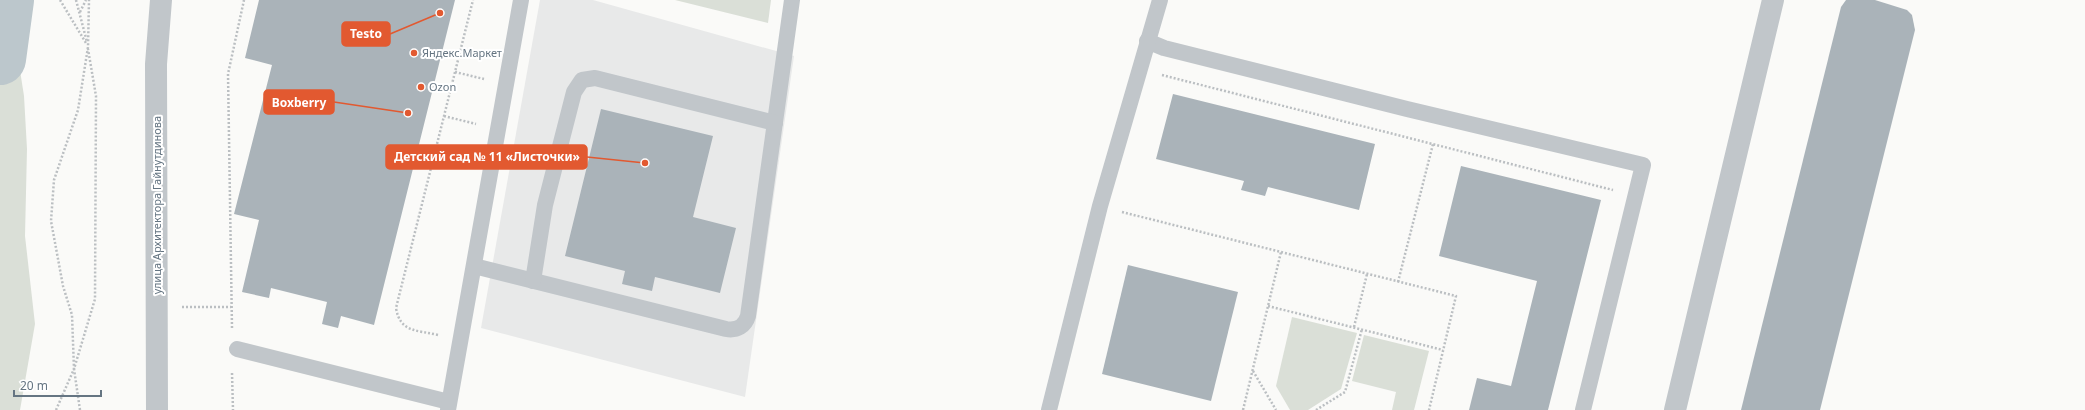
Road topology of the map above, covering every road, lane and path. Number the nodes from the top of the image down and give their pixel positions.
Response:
1 (60, 0) edge
2 (76, 0) edge
3 (88, 0) edge
4 (161, 0) edge
5 (244, 0) edge
6 (473, 0) edge
7 (521, 0) edge
8 (792, 0) edge
9 (1160, 0) edge
10 (1773, 0) edge
11 (79, 12) junction
12 (1147, 41) junction
13 (88, 47) junction
14 (455, 72) junction
15 (1158, 74) dead end
16 (506, 84) junction
17 (444, 116) junction
18 (775, 123) junction
19 (498, 130) junction
20 (1433, 144) junction
21 (1636, 196) junction
22 (1100, 206) junction
23 (1281, 252) junction
24 (474, 266) junction
25 (1367, 274) junction
26 (533, 281) junction
27 (1398, 282) junction
28 (1268, 306) junction
29 (181, 307) dead end
30 (231, 307) junction
31 (1354, 327) junction
32 (1362, 329) junction
33 (232, 334) dead end
34 (460, 341) junction
35 (237, 349) dead end
36 (1443, 350) junction
37 (74, 369) junction
38 (232, 371) dead end
39 (1252, 371) junction
40 (449, 406) edge
41 (56, 410) edge
42 (80, 410) edge
43 (157, 410) edge
44 (233, 410) edge
45 (1049, 410) edge
46 (1243, 410) edge
47 (1276, 410) edge
48 (1316, 410) edge
49 (1429, 410) edge
50 (1583, 410) edge
51 (1675, 410) edge

1 - 13 path
2 - 11 path
3 - 11 path
3 - 13 path
4 - 43 street, улица Архитектора Гайнутдинова
5 - 30 path
6 - 14 path
7 - 16 lane
8 - 18 lane
9 - 12 lane
10 - 51 street
11 - 13 path
12 - 21 lane
12 - 22 lane
13 - 37 path
13 - 37 path
14 - 16 path
14 - 17 path
15 - 20 path
16 - 19 lane
17 - 19 path
17 - 34 path
18 - 26 lane
18 - 26 lane
19 - 24 lane
20 - 21 path
20 - 27 path
21 - 50 lane
22 - 23 path
22 - 45 lane
23 - 25 path
23 - 28 path
24 - 26 lane
24 - 34 lane
25 - 27 path
25 - 31 path
27 - 36 path
28 - 31 path
28 - 39 path
29 - 30 path
30 - 33 path
31 - 32 path
32 - 36 path
32 - 48 path
34 - 40 lane
35 - 40 lane
36 - 49 path
37 - 41 path
37 - 42 path
38 - 44 path
39 - 46 path
39 - 47 path

